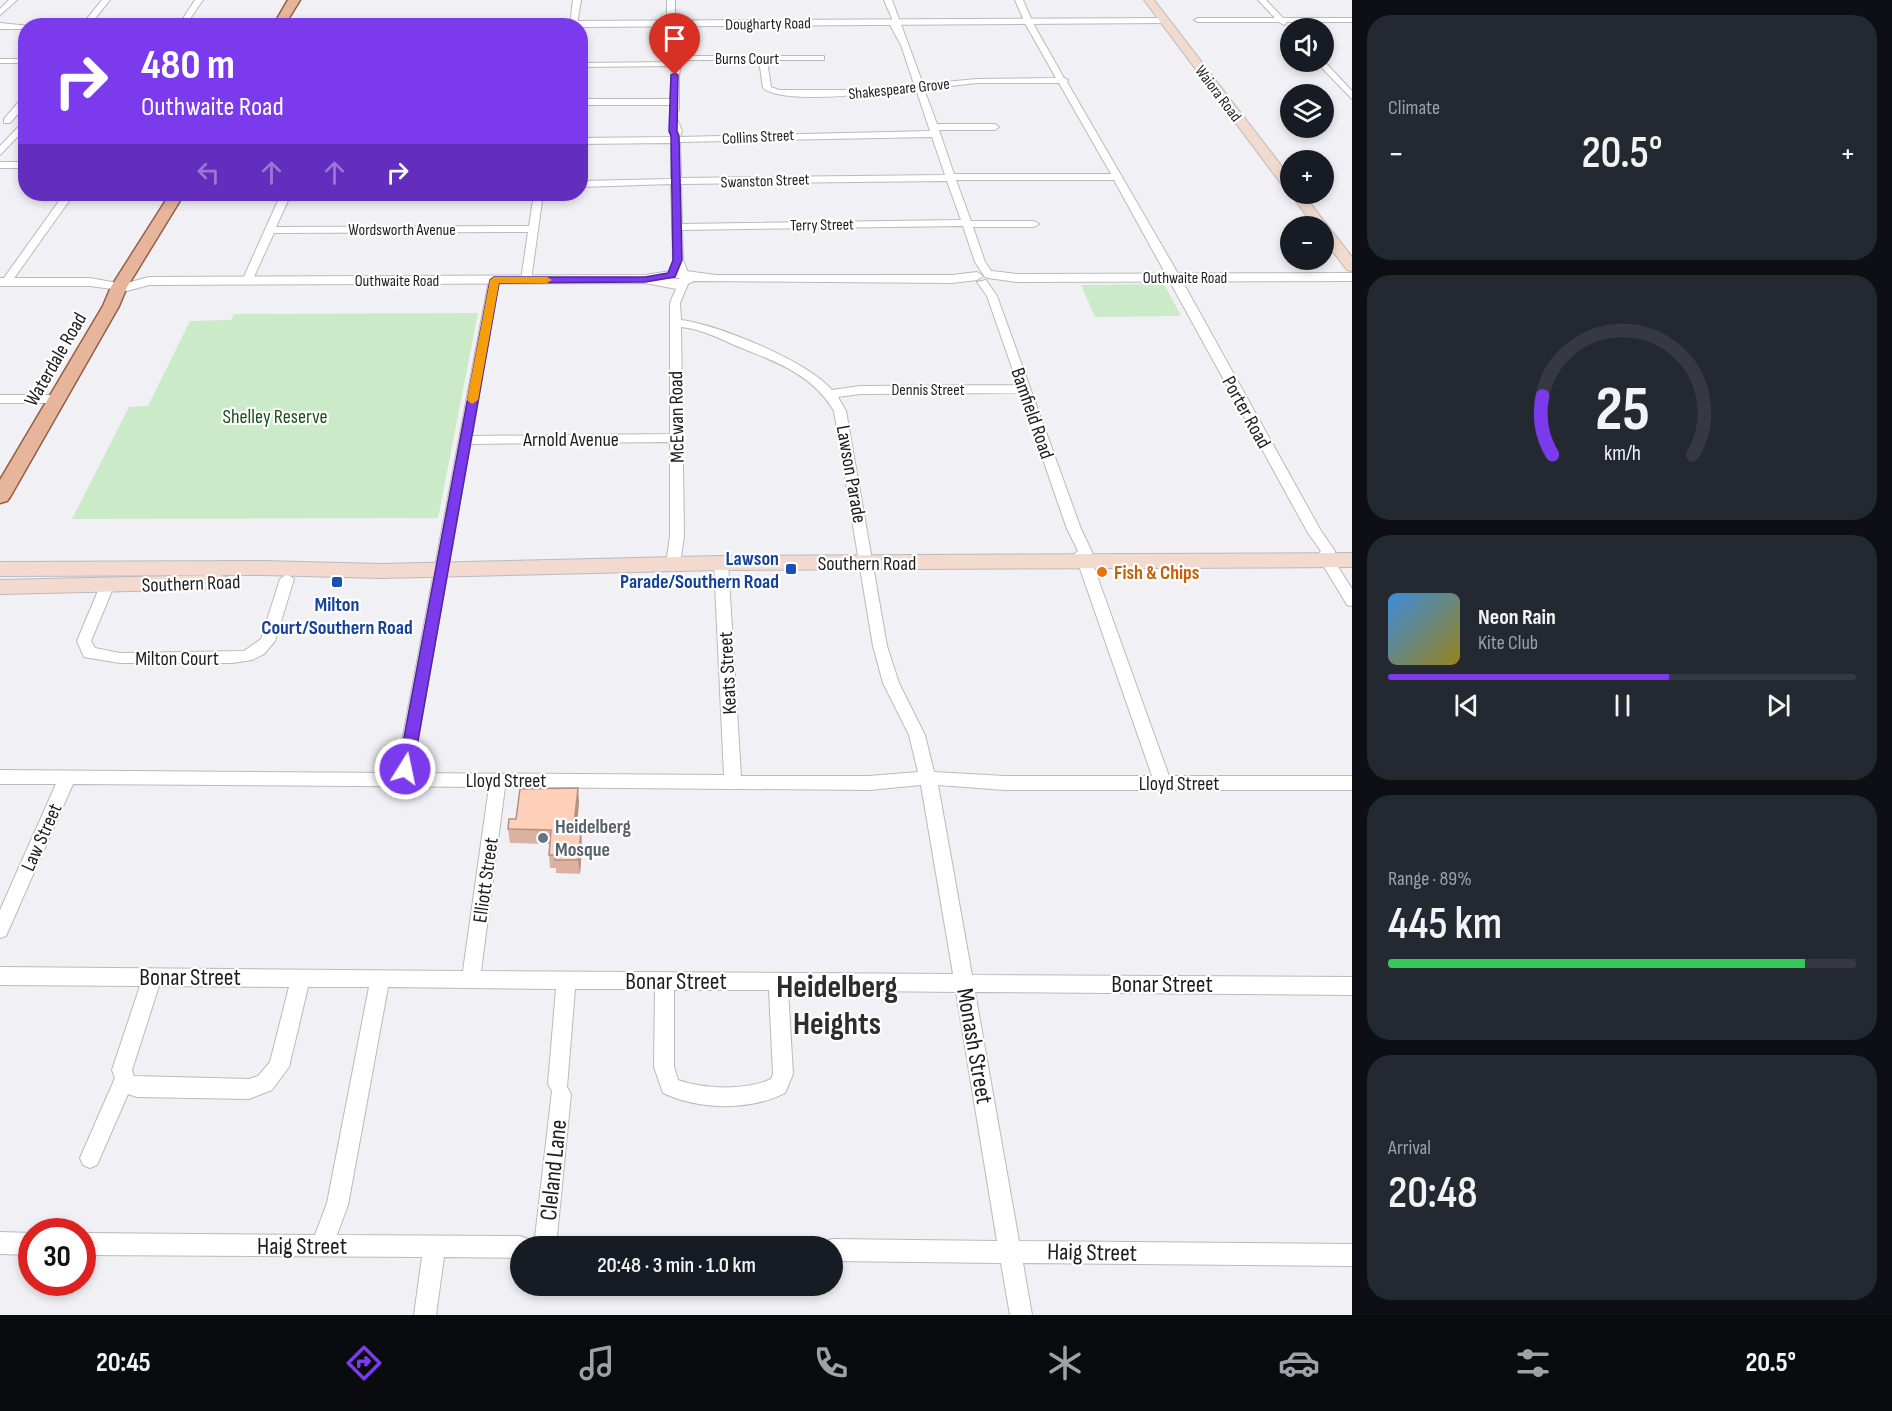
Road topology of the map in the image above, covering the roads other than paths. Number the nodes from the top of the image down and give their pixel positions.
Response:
1 (13, 0) edge
2 (106, 0) edge
3 (199, 0) edge
4 (294, 0) edge
5 (577, 0) edge
6 (671, 0) edge
7 (888, 0) edge
8 (1019, 0) edge
9 (1149, 0) edge
10 (1262, 0) edge
11 (0, 13) edge
12 (91, 18) edge
13 (186, 18) edge
14 (282, 18) edge
15 (574, 18) edge
16 (1280, 19) edge
17 (1198, 20) dead end
18 (1280, 20) edge
19 (1334, 20) edge
20 (1352, 20) edge
21 (1165, 21) junction
22 (1031, 22) junction
23 (588, 24) edge
24 (0, 26) edge
25 (18, 26) edge
26 (672, 26) junction
27 (897, 26) junction
28 (763, 58) junction
29 (820, 58) dead end
30 (0, 61) edge
31 (18, 61) edge
32 (674, 61) junction
33 (588, 65) edge
34 (1329, 72) edge
35 (1064, 80) junction
36 (918, 86) junction
37 (1352, 96) edge
38 (588, 102) edge
39 (675, 102) junction
40 (18, 107) edge
41 (4, 121) edge
42 (995, 127) dead end
43 (18, 131) edge
44 (934, 131) junction
45 (675, 138) junction
46 (588, 141) edge
47 (0, 152) edge
48 (0, 165) edge
49 (18, 165) edge
50 (1280, 173) edge
51 (1117, 177) junction
52 (950, 178) junction
53 (676, 183) junction
54 (588, 184) edge
55 (64, 201) edge
56 (173, 201) edge
57 (283, 201) edge
58 (538, 201) edge
59 (1304, 204) edge
60 (1313, 216) edge
61 (967, 224) junction
62 (1034, 224) dead end
63 (677, 227) junction
64 (534, 229) junction
65 (270, 230) junction
66 (1334, 244) edge
67 (1352, 267) edge
68 (985, 277) junction
69 (1352, 277) edge
70 (494, 280) junction
71 (526, 280) junction
72 (247, 281) junction
73 (678, 281) junction
74 (3, 282) edge
75 (126, 282) junction
76 (1175, 282) junction
77 (675, 327) junction
78 (1025, 389) junction
79 (831, 394) junction
80 (0, 399) edge
81 (57, 399) junction
82 (676, 438) junction
83 (465, 440) junction
84 (0, 497) edge
85 (1330, 560) junction
86 (1352, 560) edge
87 (867, 562) junction
88 (1085, 562) junction
89 (721, 563) junction
90 (678, 564) junction
91 (0, 569) edge
92 (441, 570) junction
93 (382, 571) junction
94 (287, 579) junction
95 (107, 586) junction
96 (0, 587) edge
97 (1352, 601) edge
98 (0, 777) edge
99 (67, 778) junction
100 (404, 779) junction
101 (498, 780) junction
102 (733, 782) junction
103 (929, 783) junction
104 (1163, 783) junction
105 (1352, 783) edge
106 (0, 930) edge
107 (0, 976) edge
108 (152, 977) junction
109 (301, 978) junction
110 (380, 978) junction
111 (471, 979) junction
112 (566, 980) junction
113 (665, 980) junction
114 (778, 981) junction
115 (964, 983) junction
116 (1352, 986) edge
117 (124, 1080) junction
118 (90, 1158) dead end
119 (547, 1236) edge
120 (0, 1243) edge
121 (18, 1244) edge
122 (96, 1244) edge
123 (329, 1245) junction
124 (435, 1246) junction
125 (510, 1247) edge
126 (843, 1250) edge
127 (1010, 1252) junction
128 (1352, 1255) edge
129 (425, 1315) edge
130 (1021, 1315) edge

1 - 11 street
2 - 12 street
3 - 13 street
4 - 14 main road
5 - 15 street
6 - 26 street
7 - 27 street, Bamfield Road
8 - 22 street, Porter Road
9 - 21 main road, Waiora Road
10 - 16 street
17 - 18 street
19 - 20 street
21 - 22 street, Dougharty Road
21 - 50 main road, Waiora Road
22 - 27 street, Dougharty Road
22 - 35 street, Porter Road
23 - 26 street, Dougharty Road
24 - 25 street
26 - 27 street, Dougharty Road
26 - 32 street
27 - 36 street, Bamfield Road
28 - 29 street, Burns Court
28 - 32 street, Burns Court
28 - 36 street, Shakespeare Grove
30 - 31 street
32 - 33 street, Burns Court
32 - 39 street, McEwan Road
34 - 37 street
35 - 36 street, Shakespeare Grove
35 - 51 street, Porter Road
36 - 44 street, Bamfield Road
38 - 39 street
39 - 45 street, McEwan Road
40 - 41 street
42 - 44 street, Collins Street
43 - 47 street
44 - 45 street, Collins Street
44 - 52 street, Bamfield Road
45 - 46 street, Collins Street
45 - 53 street, McEwan Road
48 - 49 street
51 - 52 street, Swanston Street
51 - 76 street, Porter Road
52 - 53 street, Swanston Street
52 - 61 street, Bamfield Road
53 - 54 street, Swanston Street
53 - 63 street, McEwan Road
55 - 74 street
56 - 75 main road, Waterdale Road
57 - 65 street
58 - 64 street
59 - 60 main road
61 - 62 street, Terry Street
61 - 63 street, Terry Street
61 - 68 street, Bamfield Road
63 - 73 street, McEwan Road
64 - 65 street, Wordsworth Avenue
64 - 71 street
65 - 72 street
66 - 67 main road
68 - 73 street, Outhwaite Road
68 - 76 street, Outhwaite Road
68 - 78 street, Bamfield Road
69 - 76 street, Outhwaite Road
70 - 71 street, Outhwaite Road
70 - 72 street, Outhwaite Road
70 - 83 street
71 - 73 street, Outhwaite Road
72 - 75 street, Outhwaite Road
73 - 77 street, McEwan Road
74 - 75 street, Outhwaite Road
75 - 81 main road, Waterdale Road
76 - 85 street, Porter Road
77 - 79 street, Lawson Parade
77 - 82 street, McEwan Road
78 - 79 street, Dennis Street
78 - 88 street, Bamfield Road
79 - 87 street, Lawson Parade
80 - 81 street
81 - 84 main road, Waterdale Road
82 - 83 street, Arnold Avenue
82 - 90 street, McEwan Road
83 - 92 street
85 - 86 main road, Southern Road
85 - 88 main road, Southern Road
85 - 97 street, Porter Road
87 - 88 main road, Southern Road
87 - 89 main road, Southern Road
87 - 103 street, Lawson Parade
88 - 104 street, Bamfield Road
89 - 90 main road, Southern Road
89 - 102 street, Keats Street
90 - 92 main road, Southern Road
91 - 93 main road, Southern Road
92 - 93 main road, Southern Road
92 - 100 street
93 - 94 main road, Southern Road
94 - 95 main road, Southern Road
94 - 95 street, Milton Court
95 - 96 main road, Southern Road
98 - 99 street, Lloyd Street
99 - 100 street, Lloyd Street
99 - 106 street, Law Street
100 - 101 street, Lloyd Street
101 - 102 street, Lloyd Street
101 - 111 street, Elliott Street
102 - 103 street, Lloyd Street
103 - 104 street, Lloyd Street
103 - 115 street, Monash Street
104 - 105 street, Lloyd Street
107 - 108 street, Bonar Street
108 - 109 street, Bonar Street
108 - 117 street
109 - 110 street, Bonar Street
109 - 117 street
110 - 111 street, Bonar Street
110 - 123 street
111 - 112 street, Bonar Street
112 - 113 street, Bonar Street
112 - 119 street, Cleland Lane
113 - 114 street, Bonar Street
113 - 114 street
114 - 115 street, Bonar Street
115 - 116 street, Bonar Street
115 - 127 street, Monash Street
117 - 118 street
120 - 121 street
122 - 123 street, Haig Street
123 - 124 street, Haig Street
124 - 125 street, Haig Street
124 - 129 street
126 - 127 street, Haig Street
127 - 128 street, Haig Street
127 - 130 street, Monash Street

